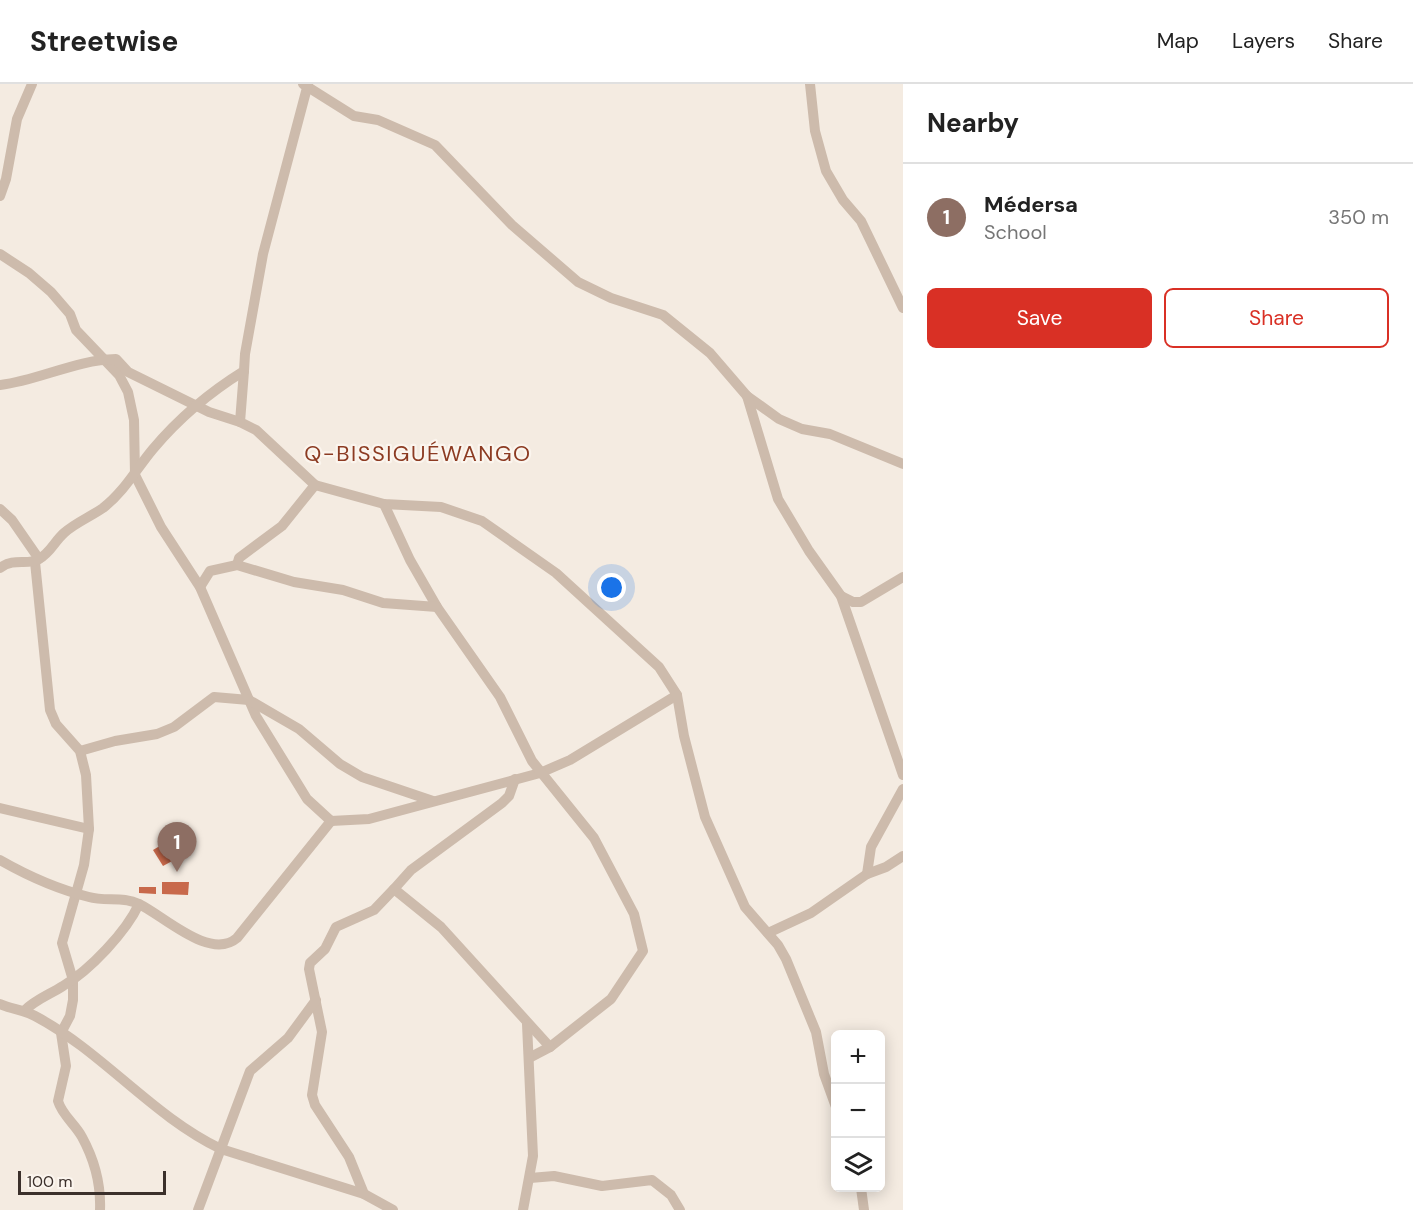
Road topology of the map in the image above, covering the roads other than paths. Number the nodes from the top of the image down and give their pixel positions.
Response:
1 (32, 84) edge
2 (306, 84) edge
3 (810, 84) edge
4 (0, 196) edge
5 (0, 254) edge
6 (903, 308) edge
7 (103, 358) junction
8 (244, 371) junction
9 (0, 385) edge
10 (747, 396) junction
11 (196, 405) junction
12 (240, 422) junction
13 (903, 464) edge
14 (135, 475) junction
15 (315, 485) junction
16 (384, 504) junction
17 (0, 509) edge
18 (37, 561) junction
19 (237, 565) junction
20 (0, 568) edge
21 (903, 577) edge
22 (200, 587) junction
23 (841, 596) junction
24 (437, 607) junction
25 (677, 695) junction
26 (249, 700) junction
27 (898, 749) edge
28 (80, 751) junction
29 (540, 773) junction
30 (903, 775) edge
31 (515, 778) junction
32 (903, 789) edge
33 (434, 801) junction
34 (0, 808) edge
35 (331, 821) junction
36 (88, 829) junction
37 (903, 856) edge
38 (0, 860) edge
39 (867, 874) junction
40 (394, 890) junction
41 (77, 894) junction
42 (139, 904) junction
43 (768, 933) junction
44 (73, 980) junction
45 (316, 999) junction
46 (0, 1004) edge
47 (24, 1011) junction
48 (527, 1024) junction
49 (61, 1033) junction
50 (550, 1047) junction
51 (529, 1058) junction
52 (831, 1094) edge
53 (221, 1149) junction
54 (530, 1178) junction
55 (862, 1192) edge
56 (364, 1194) junction
57 (100, 1210) edge
58 (198, 1210) edge
59 (393, 1210) edge
60 (524, 1210) edge
61 (680, 1210) edge
62 (864, 1210) edge

1 - 4 street
2 - 8 street
2 - 10 street
3 - 6 street
5 - 7 street
7 - 9 street
7 - 11 street
7 - 14 street
8 - 11 street
8 - 12 street
10 - 13 street
10 - 23 street
11 - 12 street
11 - 14 street
12 - 15 street
14 - 18 street
14 - 22 street
15 - 16 street
15 - 19 street
16 - 24 street
16 - 25 street
17 - 18 street
18 - 20 street
18 - 28 street
19 - 22 street
19 - 24 street
21 - 23 street
22 - 26 street
23 - 27 street
24 - 29 street
25 - 29 street
25 - 43 street
26 - 28 street
26 - 33 street
26 - 35 street
27 - 30 street
28 - 36 street
29 - 31 street
29 - 50 street
31 - 33 street
31 - 40 street
32 - 39 street
33 - 35 street
34 - 36 street
35 - 42 street
36 - 41 street
37 - 39 street
38 - 41 street
39 - 43 street
40 - 45 street
40 - 48 street
41 - 42 street
41 - 44 street
42 - 44 street
43 - 52 street
44 - 47 street
44 - 49 street
45 - 53 street
45 - 56 street
46 - 47 street
47 - 49 street
48 - 50 street
48 - 51 street
49 - 53 street
49 - 57 street
50 - 51 street
51 - 54 street
53 - 56 street
53 - 58 street
54 - 60 street
54 - 61 street
55 - 62 street
56 - 59 street

